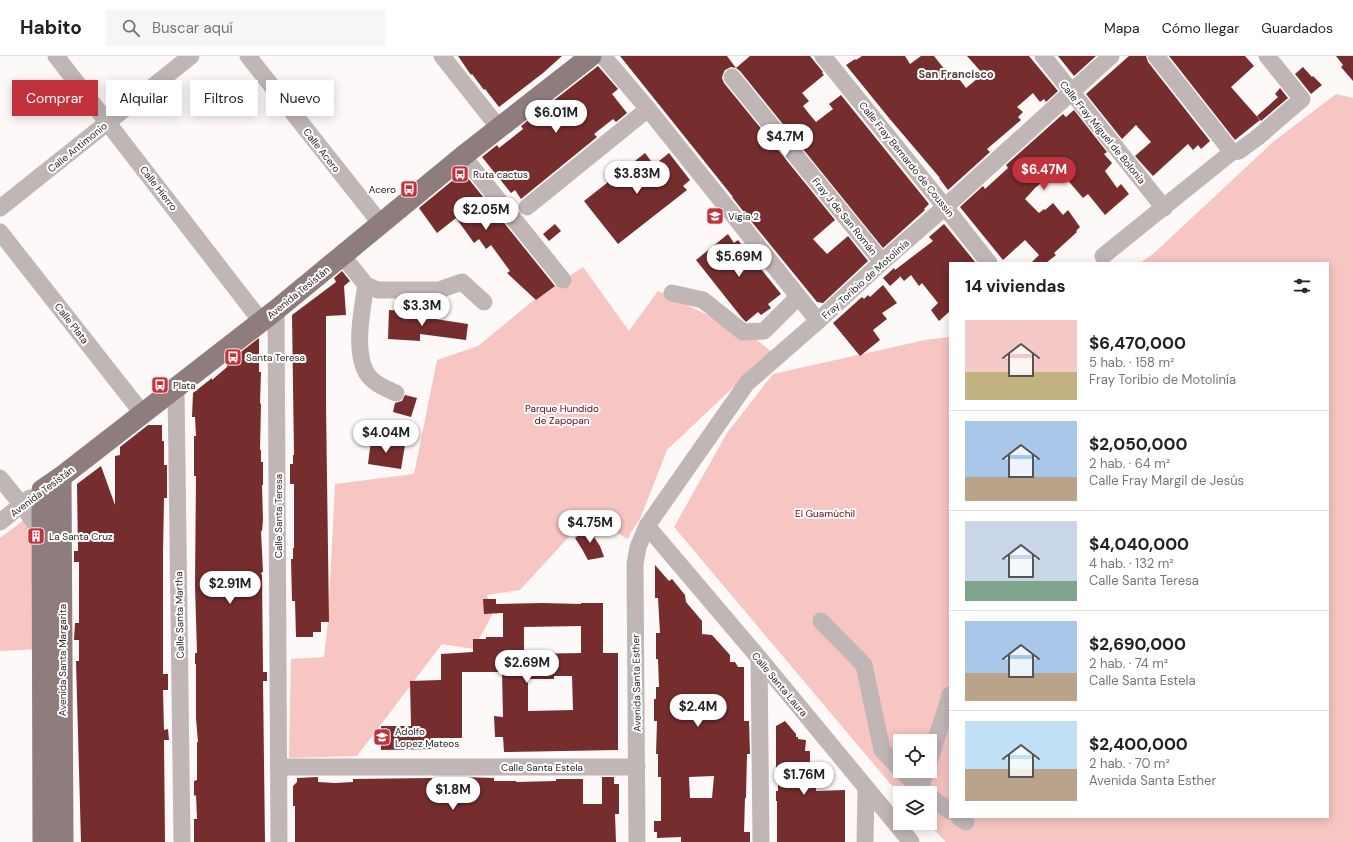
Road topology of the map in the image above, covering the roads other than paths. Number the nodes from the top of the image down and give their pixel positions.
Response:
1 (56, 56) edge
2 (191, 56) edge
3 (248, 56) edge
4 (442, 56) edge
5 (592, 56) edge
6 (603, 56) edge
7 (823, 56) edge
8 (1042, 56) edge
9 (1111, 56) edge
10 (1156, 56) edge
11 (1267, 56) edge
12 (732, 77) dead end
13 (1071, 92) junction
14 (648, 109) junction
15 (108, 122) junction
16 (499, 128) junction
17 (1232, 152) junction
18 (463, 156) junction
19 (527, 207) dead end
20 (945, 207) junction
21 (0, 208) edge
22 (1164, 208) junction
23 (381, 224) junction
24 (0, 232) edge
25 (1103, 256) dead end
26 (341, 257) junction
27 (882, 262) junction
28 (988, 262) edge
29 (562, 280) dead end
30 (366, 285) junction
31 (672, 293) dead end
32 (798, 297) junction
33 (484, 302) dead end
34 (269, 315) junction
35 (818, 321) junction
36 (176, 388) junction
37 (396, 393) dead end
38 (143, 414) junction
39 (61, 477) junction
40 (0, 478) edge
41 (42, 490) junction
42 (22, 505) junction
43 (0, 522) edge
44 (647, 526) junction
45 (42, 534) junction
46 (821, 621) dead end
47 (759, 658) junction
48 (949, 704) edge
49 (937, 739) edge
50 (893, 762) edge
51 (279, 767) junction
52 (637, 768) junction
53 (909, 778) edge
54 (916, 786) edge
55 (866, 788) junction
56 (937, 802) edge
57 (949, 810) edge
58 (893, 813) edge
59 (905, 830) edge
60 (43, 842) edge
61 (64, 842) edge
62 (182, 842) edge
63 (280, 842) edge
64 (637, 842) edge
65 (761, 842) edge
66 (865, 842) edge
67 (912, 842) edge

1 - 15 street, Calle Hierro
2 - 15 street, Calle Antimonio
3 - 23 street, Calle Acero
4 - 16 street
5 - 16 main road, Avenida Tesistán
6 - 14 street
7 - 20 street, Calle Fray Bernardo de Coussin
8 - 13 street, Calle Fray Miguel de Bolonia
9 - 13 street, Fray Toribio de Motolinía
10 - 17 street
11 - 17 street
12 - 27 street, Fray J de San Román
13 - 20 street, Fray Toribio de Motolinía
13 - 22 street, Calle Fray Miguel de Bolonia
14 - 19 street
14 - 32 street
15 - 21 street, Calle Antimonio
15 - 34 street, Calle Hierro
16 - 18 main road, Avenida Tesistán
17 - 22 street
18 - 23 main road, Avenida Tesistán
18 - 29 street
20 - 27 street, Fray Toribio de Motolinía
20 - 28 street, Calle Fray Bernardo de Coussin
22 - 25 street
23 - 26 main road, Avenida Tesistán
24 - 38 street, Calle Plata
26 - 30 street
26 - 34 main road, Avenida Tesistán
27 - 35 street, Fray Toribio de Motolinía
30 - 33 street
30 - 37 street
31 - 32 street
32 - 35 street
34 - 36 main road, Avenida Tesistán
34 - 51 street, Calle Santa Teresa
35 - 44 street, Fray Toribio de Motolinía
36 - 38 main road, Avenida Tesistán
36 - 62 street, Calle Santa Martha
38 - 39 main road, Avenida Tesistán
39 - 41 main road, Avenida Tesistán
39 - 61 main road, Avenida Santa Margarita
40 - 42 street
41 - 42 street, Avenida Tesistán
41 - 45 main road, Avenida Santa Margarita
42 - 43 street, Avenida Tesistán
42 - 45 street
44 - 47 street, Calle Santa Laura
44 - 52 street, Avenida Santa Esther
45 - 60 main road, Avenida Santa Margarita
46 - 50 street
47 - 55 street, Calle Santa Laura
47 - 65 street
48 - 49 street
51 - 52 street, Calle Santa Estela
51 - 63 street, Calle Santa Teresa
52 - 64 street, Avenida Santa Esther
53 - 54 street
55 - 58 street, Calle Santa Laura
55 - 66 street
56 - 57 street
59 - 67 street, Calle Santa Laura

